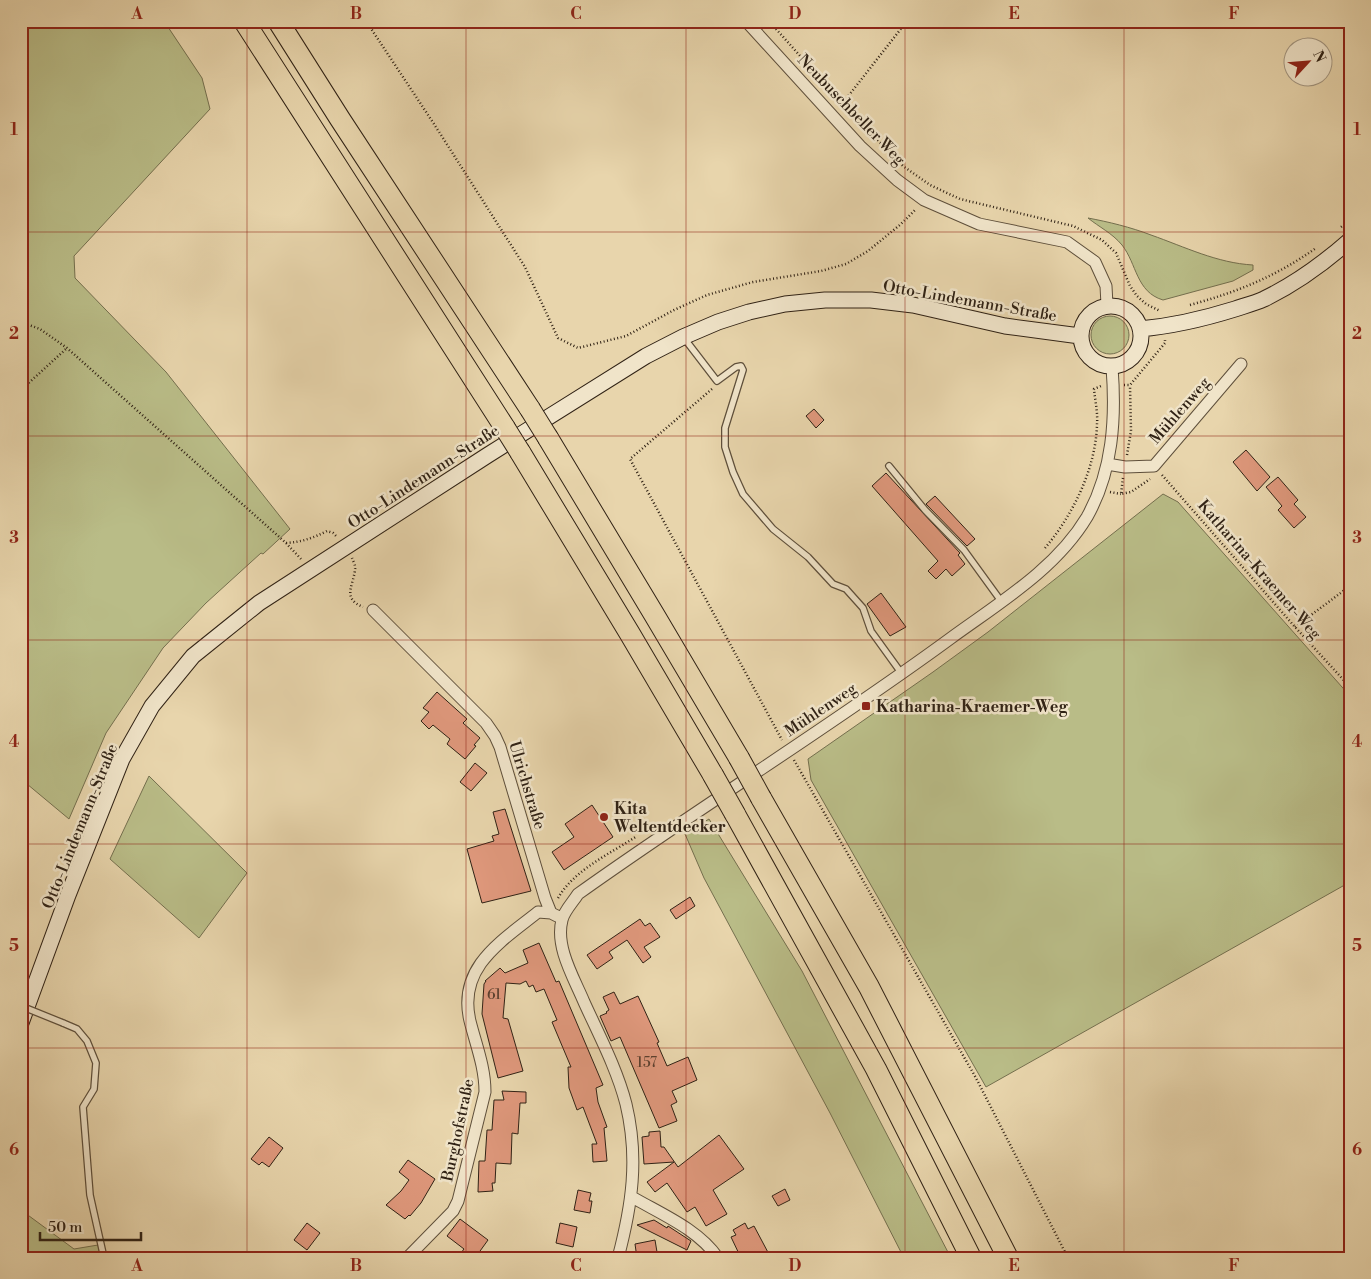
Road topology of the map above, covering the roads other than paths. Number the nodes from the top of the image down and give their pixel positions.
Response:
1 (244, 21) edge
2 (278, 21) edge
3 (746, 21) edge
4 (1350, 240) edge
5 (1107, 306) junction
6 (1140, 329) junction
7 (1080, 336) junction
8 (683, 337) junction
9 (1241, 364) dead end
10 (1112, 367) junction
11 (1107, 464) junction
12 (888, 466) dead end
13 (1001, 601) junction
14 (373, 610) road end
15 (902, 674) junction
16 (551, 913) junction
17 (562, 918) junction
18 (21, 1006) edge
19 (21, 1024) edge
20 (632, 1197) junction
21 (104, 1258) edge
22 (407, 1258) edge
23 (618, 1258) edge
24 (718, 1258) edge
25 (971, 1258) edge
26 (1008, 1258) edge

1 - 25 highway, bridge
2 - 26 highway, bridge
3 - 5 street, Neubuschbeller Weg
4 - 6 street
5 - 6 street
5 - 7 street
6 - 10 street
7 - 8 street, Otto-Lindemann-Straße
7 - 10 street
8 - 15 lane
8 - 19 street, Otto-Lindemann-Straße
9 - 11 street, Mühlenweg
10 - 11 street, Mühlenweg
11 - 13 street, Mühlenweg
12 - 13 lane
13 - 15 street, Mühlenweg
14 - 16 street, Ulrichstraße
15 - 17 street, Mühlenweg
16 - 17 street
16 - 22 street, Burghofstraße
17 - 20 street
18 - 21 lane, bridge
20 - 23 street
20 - 24 street

